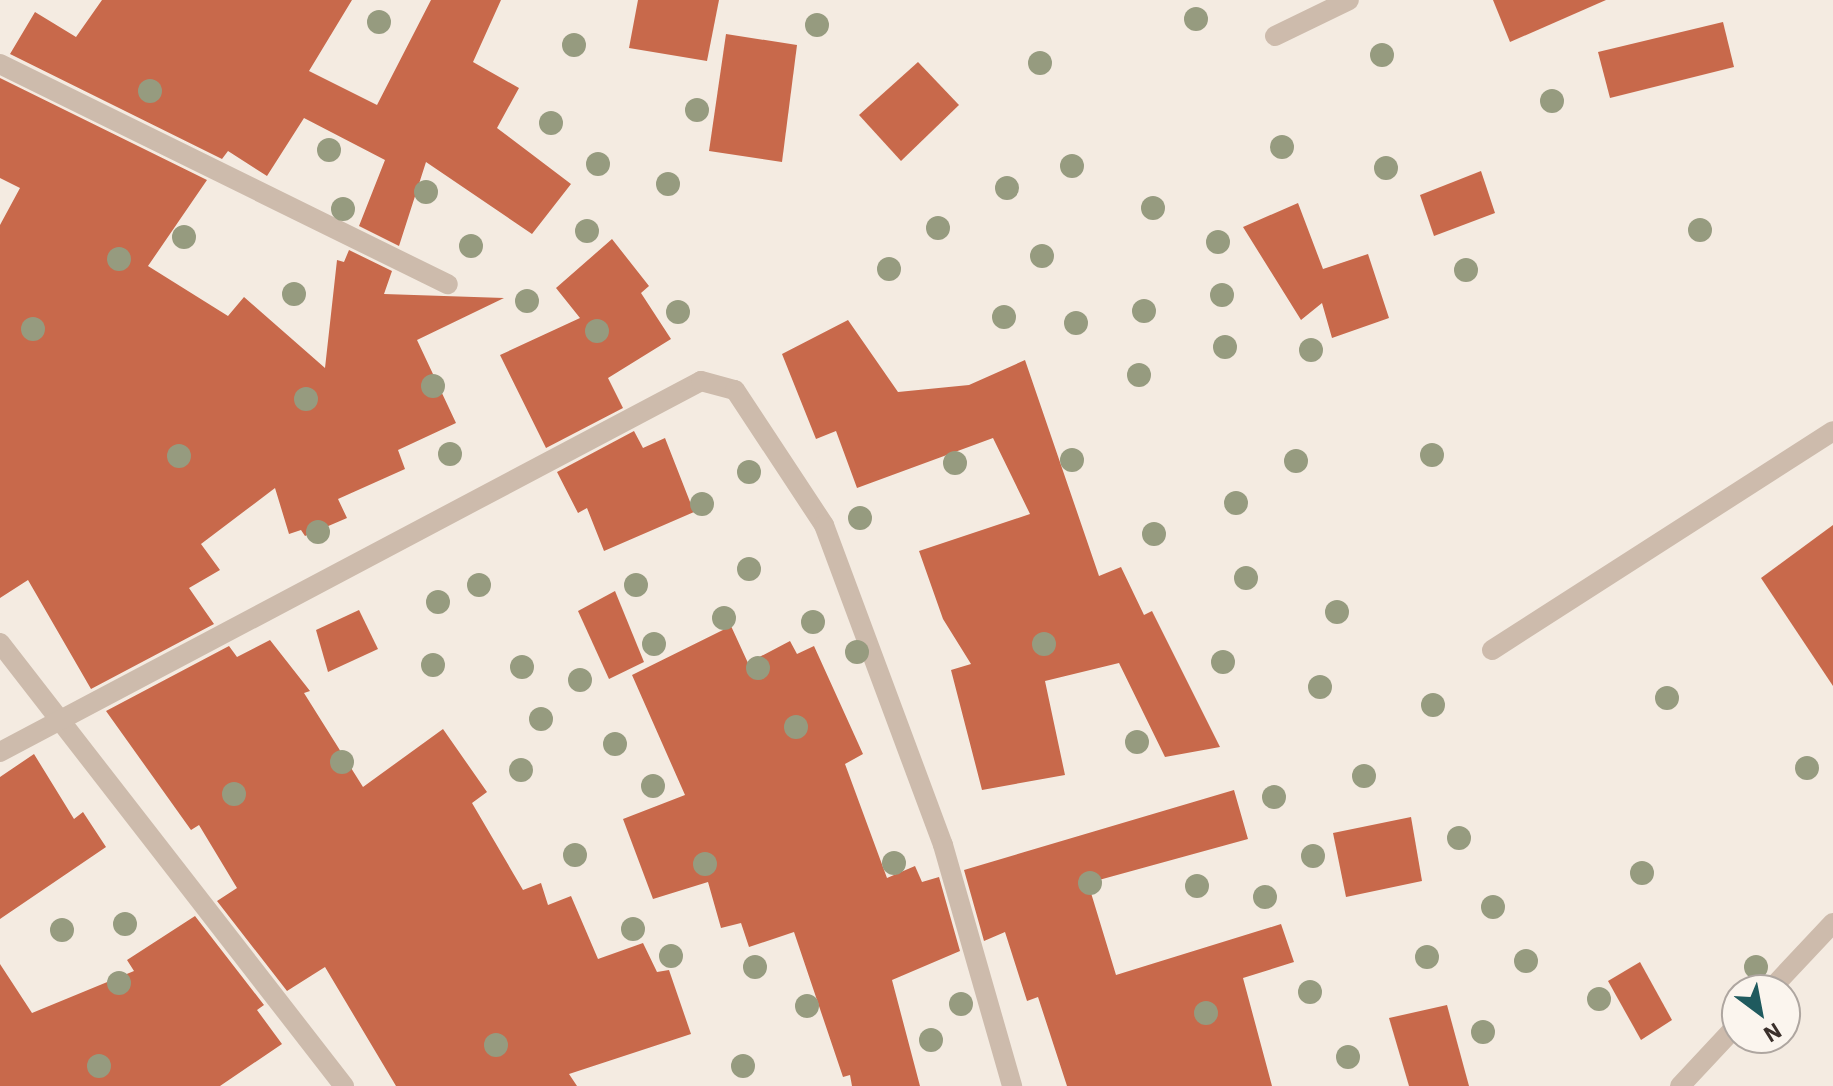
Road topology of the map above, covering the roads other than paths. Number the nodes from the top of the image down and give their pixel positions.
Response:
1 (1349, 0) edge
2 (1275, 36) dead end
3 (0, 64) edge
4 (448, 284) dead end
5 (1833, 431) edge
6 (0, 643) edge
7 (1492, 650) dead end
8 (60, 721) junction
9 (0, 752) edge
10 (1833, 923) edge
11 (1785, 974) edge
12 (1721, 1042) edge
13 (344, 1086) edge
14 (1012, 1086) edge
15 (1680, 1086) edge

1 - 2 street
3 - 4 street
5 - 7 street
6 - 8 street
8 - 9 street
8 - 13 street
8 - 14 street
10 - 11 street
12 - 15 street

